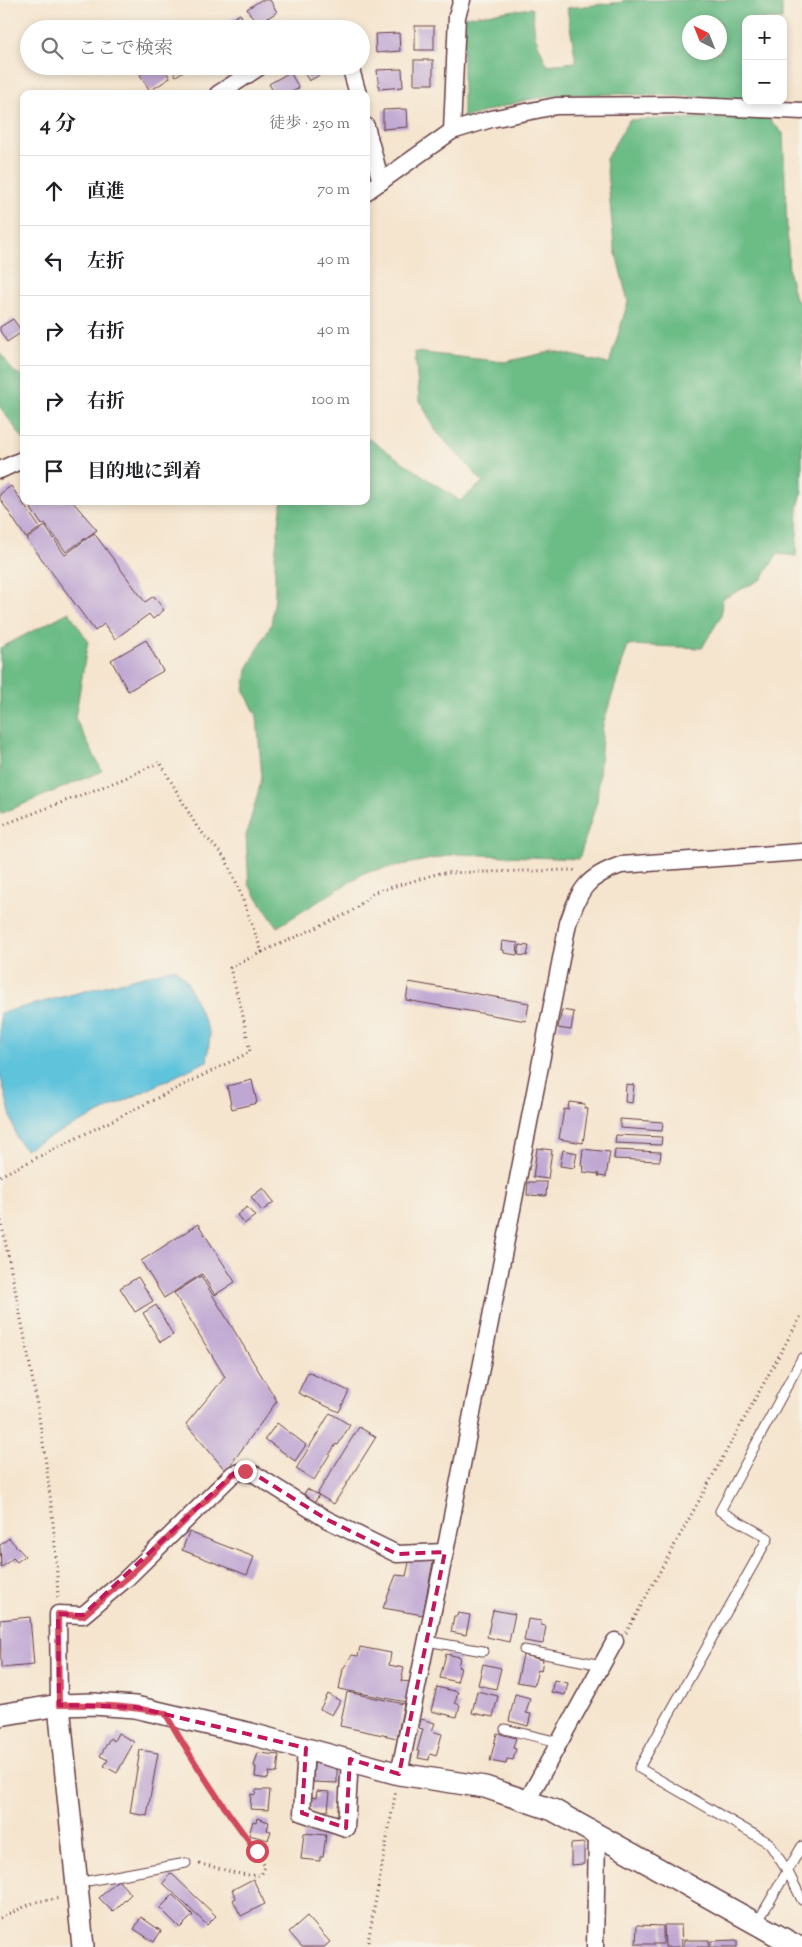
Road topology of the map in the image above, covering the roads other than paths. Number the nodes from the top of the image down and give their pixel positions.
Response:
1 (462, 0) edge
2 (247, 75) edge
3 (353, 75) edge
4 (224, 90) edge
5 (357, 90) edge
6 (802, 110) edge
7 (452, 131) junction
8 (370, 141) edge
9 (381, 182) junction
10 (370, 189) edge
11 (20, 461) edge
12 (0, 470) edge
13 (802, 852) edge
14 (802, 1358) edge
15 (445, 1552) junction
16 (427, 1641) junction
17 (615, 1641) road end
18 (524, 1650) dead end
19 (482, 1651) dead end
20 (602, 1665) junction
21 (59, 1705) junction
22 (0, 1715) edge
23 (505, 1729) dead end
24 (559, 1742) junction
25 (306, 1748) junction
26 (350, 1759) junction
27 (399, 1774) junction
28 (527, 1801) junction
29 (597, 1835) junction
30 (802, 1846) edge
31 (186, 1863) road end
32 (788, 1872) junction
33 (77, 1890) junction
34 (802, 1900) edge
35 (757, 1924) junction
36 (83, 1947) edge
37 (595, 1947) edge
38 (798, 1947) edge

1 - 7 street
2 - 4 street
3 - 5 street
6 - 7 street
7 - 9 street
8 - 9 street
9 - 10 street
11 - 12 street
13 - 15 street
14 - 32 lane
15 - 16 street
15 - 21 street
16 - 19 lane
16 - 27 street
17 - 20 street
18 - 20 lane
20 - 24 street
21 - 22 street
21 - 25 street
21 - 33 street
23 - 24 lane
24 - 28 street
25 - 26 street
25 - 26 street
26 - 27 street
27 - 28 street
28 - 29 street
29 - 35 street
29 - 37 street
30 - 32 lane
31 - 33 lane
32 - 34 lane
32 - 35 lane
33 - 36 street
35 - 38 street

